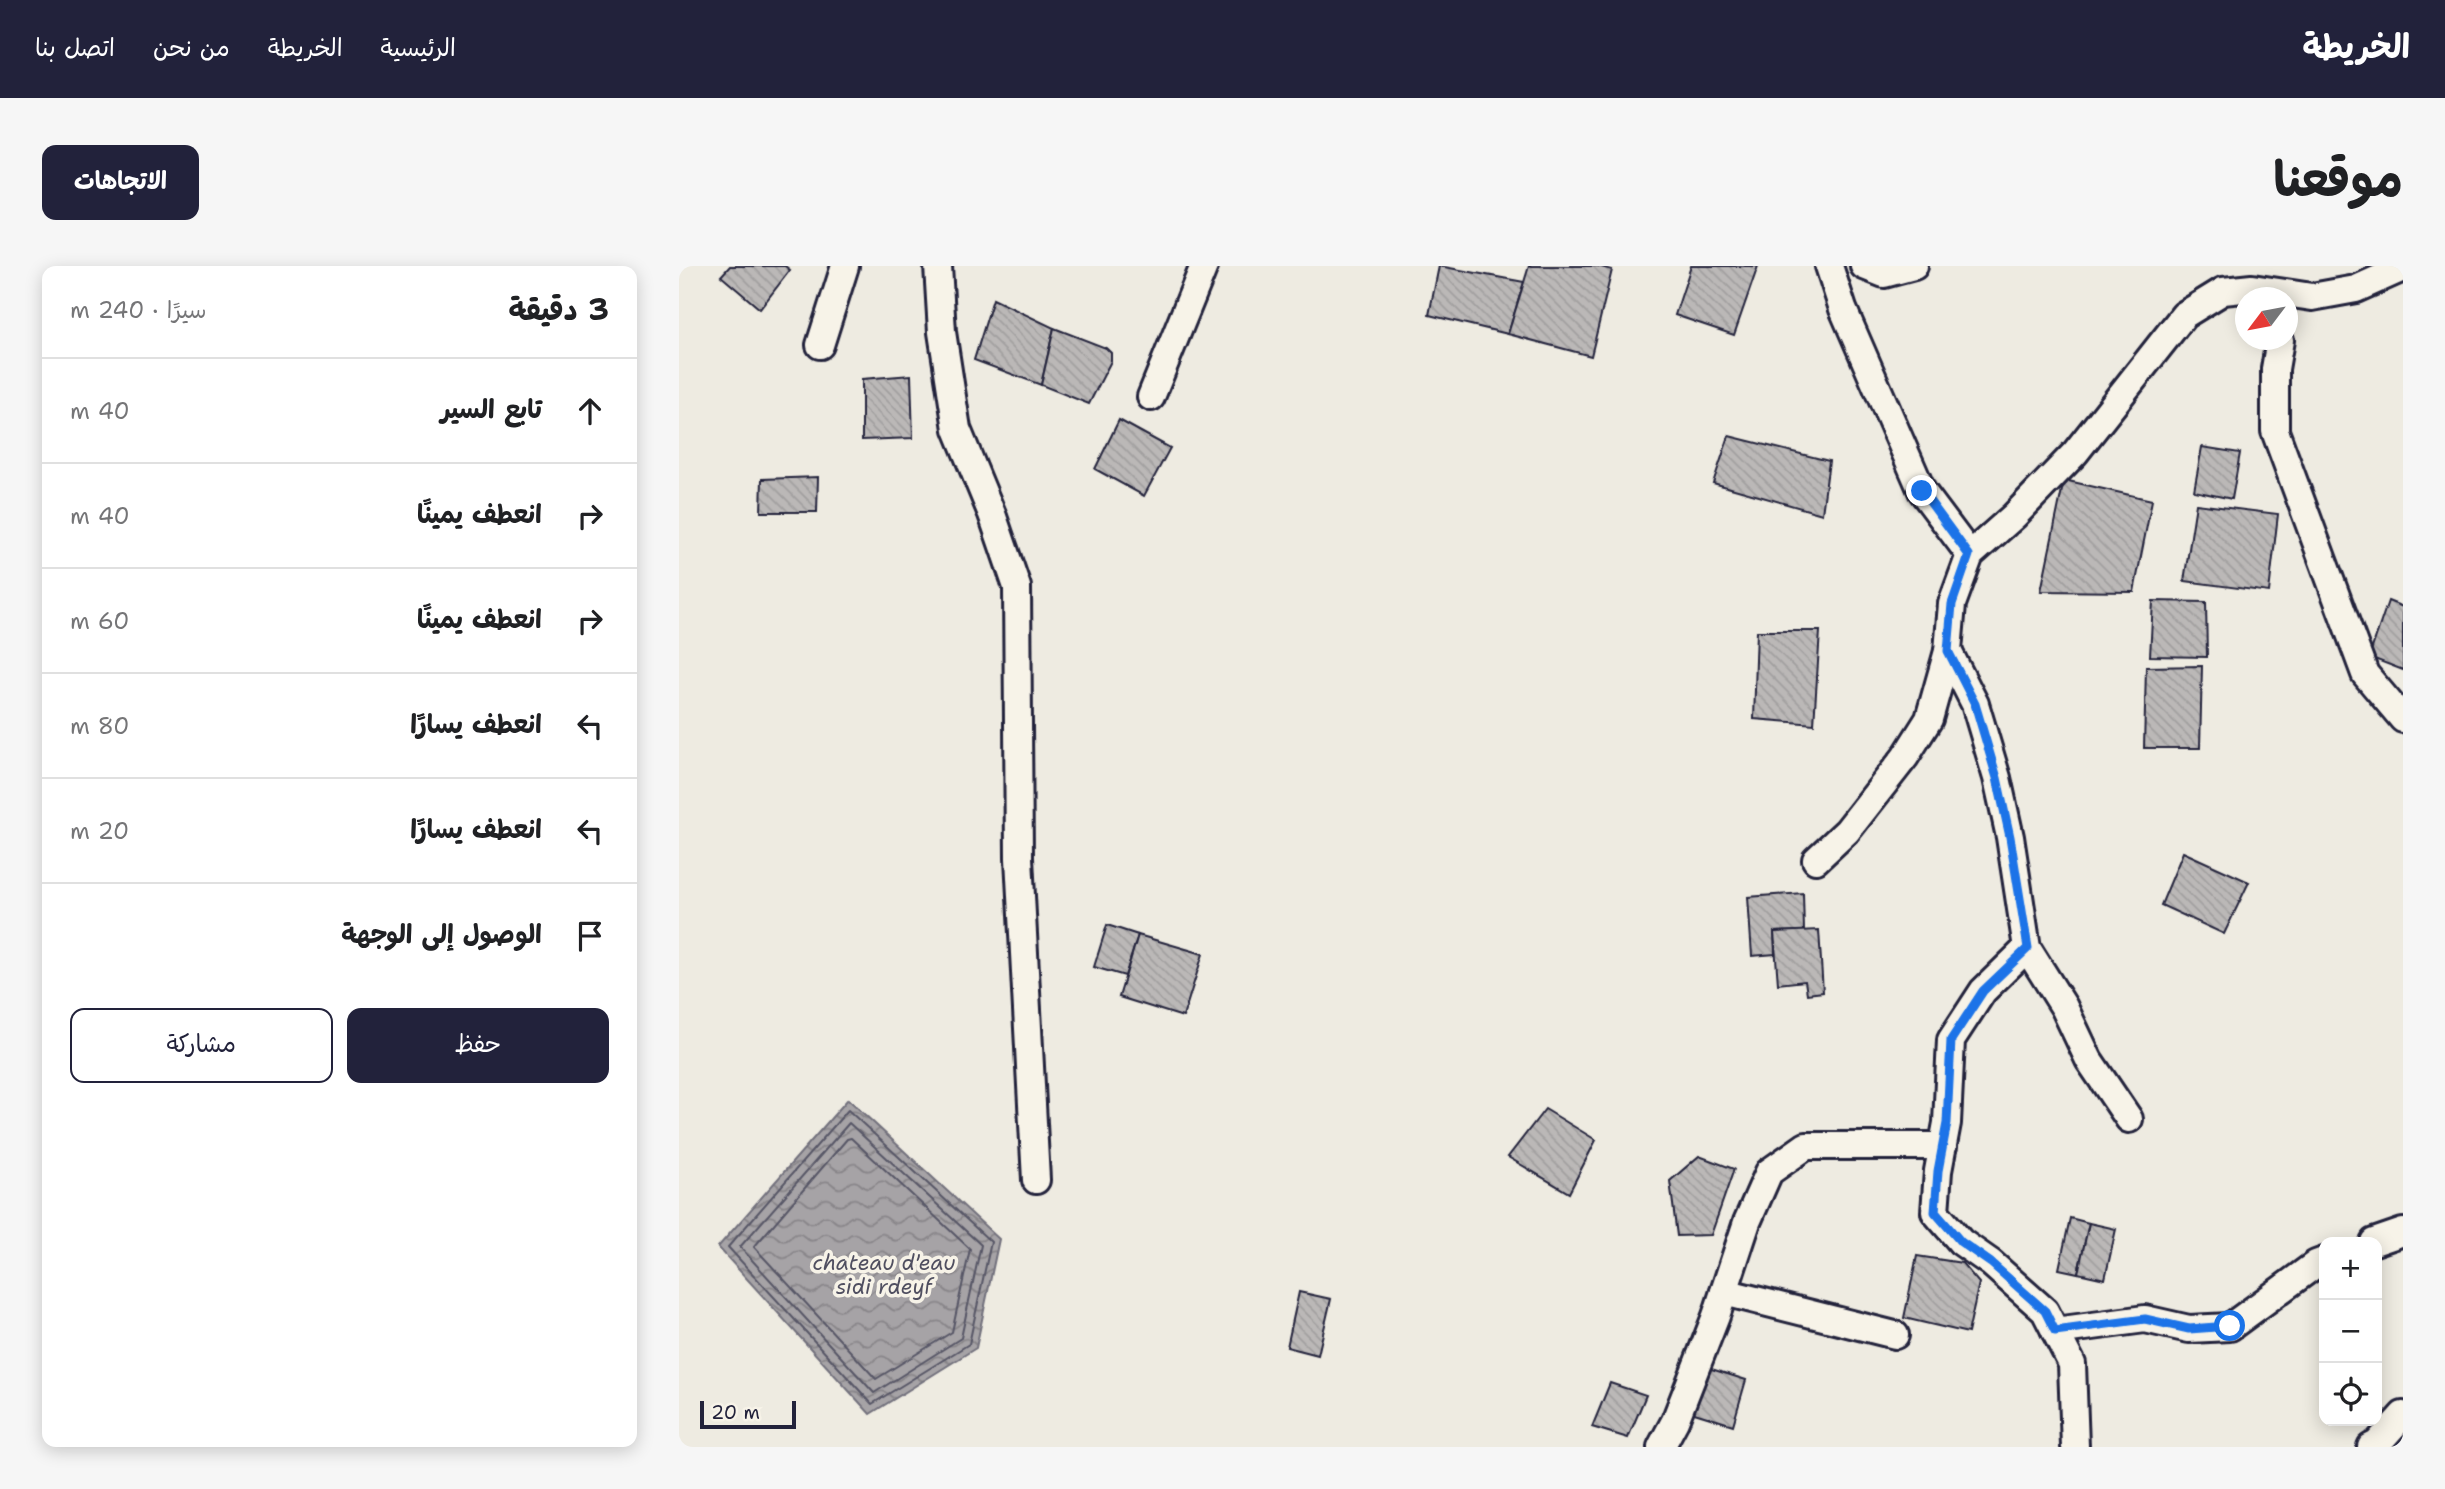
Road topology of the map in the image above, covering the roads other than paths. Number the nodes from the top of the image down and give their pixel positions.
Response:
1 (845, 266) edge
2 (938, 266) edge
3 (1204, 266) edge
4 (1829, 266) edge
5 (1864, 266) edge
6 (1914, 266) edge
7 (2403, 268) edge
8 (2235, 290) edge
9 (2298, 296) edge
10 (820, 345) dead end
11 (2278, 350) edge
12 (1151, 397) dead end
13 (1969, 555) junction
14 (1948, 651) junction
15 (2403, 719) edge
16 (1816, 860) dead end
17 (2028, 948) junction
18 (2129, 1119) dead end
19 (1943, 1146) junction
20 (1036, 1180) dead end
21 (2403, 1232) edge
22 (2382, 1239) edge
23 (2319, 1263) edge
24 (1724, 1292) junction
25 (2055, 1331) junction
26 (1895, 1335) dead end
27 (2403, 1415) edge
28 (1661, 1447) edge
29 (2075, 1447) edge
30 (2371, 1447) edge

1 - 10 street
2 - 20 street
3 - 12 street
4 - 13 street
5 - 6 street
7 - 9 street
8 - 13 street
11 - 15 street
13 - 14 street
14 - 16 street
14 - 17 street
17 - 18 street
17 - 19 street
19 - 24 street
19 - 25 street
21 - 22 street
23 - 25 street
24 - 26 street
24 - 28 street
25 - 29 street
27 - 30 street

